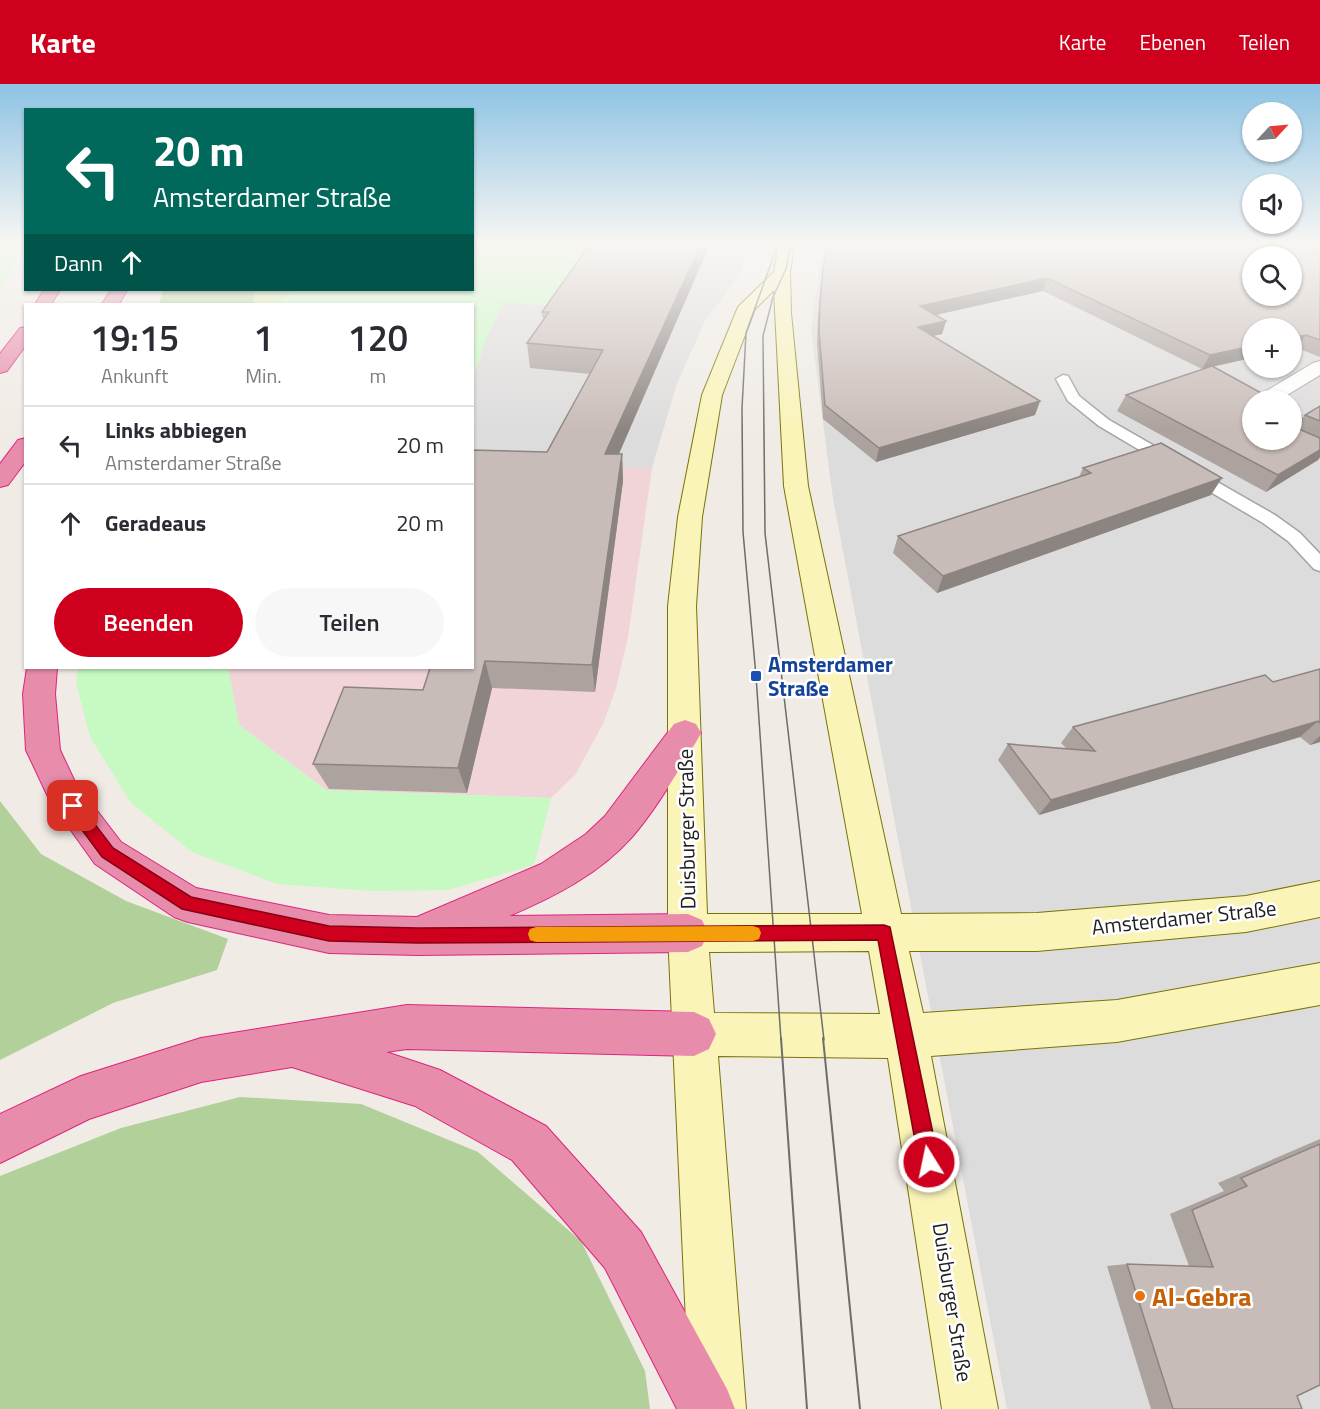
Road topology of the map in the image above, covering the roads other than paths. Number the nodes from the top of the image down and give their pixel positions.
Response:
1 (748, 306) edge
2 (782, 306) edge
3 (24, 335) edge
4 (0, 367) edge
5 (1320, 367) edge
6 (1063, 379) dead end
7 (1282, 390) edge
8 (24, 448) edge
9 (0, 480) edge
10 (1320, 565) edge
11 (42, 669) edge
12 (685, 733) junction
13 (1320, 899) edge
14 (688, 933) junction
15 (884, 933) junction
16 (418, 936) junction
17 (1320, 984) edge
18 (694, 1034) junction
19 (906, 1036) junction
20 (292, 1046) junction
21 (0, 1139) edge
22 (706, 1409) edge
23 (718, 1409) edge
24 (970, 1409) edge

1 - 12 main road, Duisburger Straße
2 - 15 main road, Duisburger Straße
3 - 4 highway
5 - 7 street
6 - 10 lane
8 - 9 highway
11 - 16 highway
12 - 14 main road, Duisburger Straße
12 - 16 highway
13 - 15 main road, Amsterdamer Straße
14 - 15 main road, Amsterdamer Straße
14 - 16 highway
14 - 18 main road, Duisburger Straße
15 - 19 main road, Duisburger Straße
17 - 19 main road
18 - 19 main road
18 - 20 highway
18 - 23 main road, Duisburger Straße
19 - 24 main road, Duisburger Straße
20 - 21 highway
20 - 22 highway

